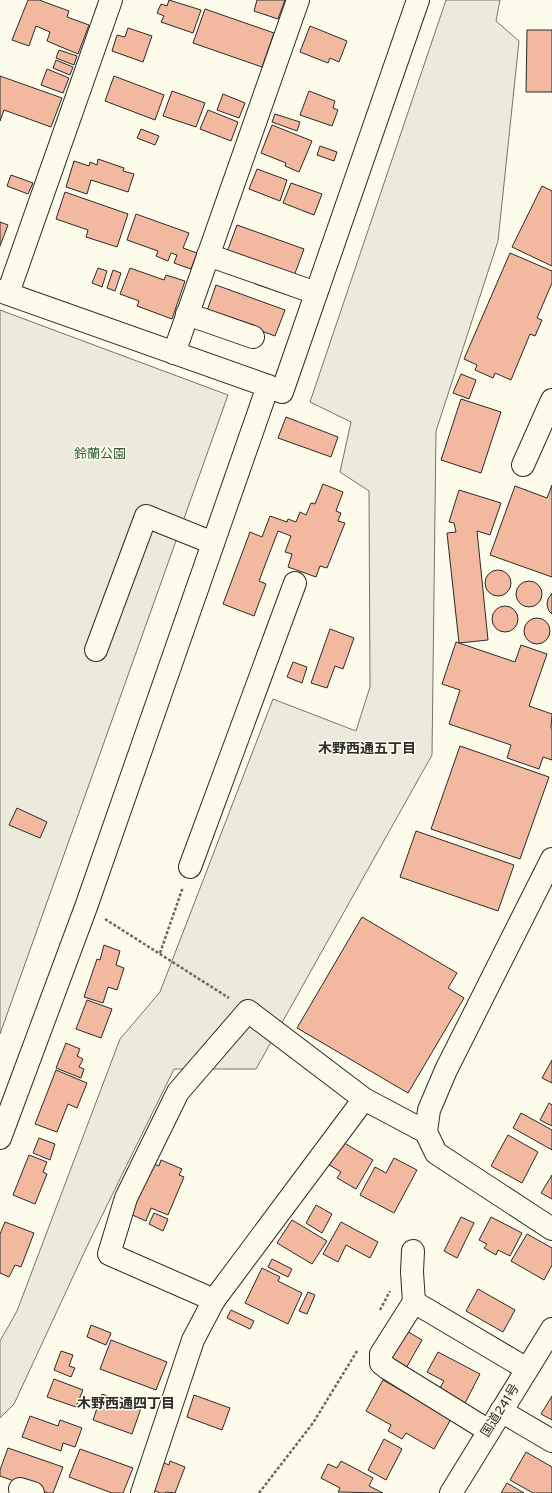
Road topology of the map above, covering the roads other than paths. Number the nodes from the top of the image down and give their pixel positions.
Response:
1 (111, 0) edge
2 (298, 0) edge
3 (418, 0) edge
4 (208, 255) junction
5 (4, 292) edge
6 (316, 293) junction
7 (188, 314) junction
8 (253, 337) dead end
9 (174, 353) junction
10 (268, 386) junction
11 (552, 400) edge
12 (523, 465) dead end
13 (213, 543) junction
14 (295, 583) dead end
15 (96, 650) dead end
16 (552, 858) edge
17 (190, 867) road end
18 (364, 1099) junction
19 (426, 1132) junction
20 (0, 1138) edge
21 (552, 1229) edge
22 (413, 1251) dead end
23 (214, 1300) junction
24 (414, 1302) junction
25 (552, 1329) edge
26 (527, 1369) junction
27 (501, 1410) junction
28 (489, 1431) junction
29 (552, 1441) edge
30 (142, 1493) edge
31 (451, 1493) edge

1 - 5 main road
2 - 4 main road
3 - 6 main road
4 - 6 main road
4 - 7 main road
5 - 9 main road
6 - 10 main road
7 - 8 main road
7 - 9 main road
9 - 10 main road
10 - 13 main road
11 - 12 main road
13 - 15 main road
13 - 20 main road
14 - 17 main road
16 - 19 main road
18 - 19 main road
18 - 23 main road
18 - 23 main road
19 - 21 main road
22 - 24 main road
23 - 30 main road
24 - 26 main road
24 - 28 main road
25 - 26 main road, 国道241号
26 - 27 main road, 国道241号
27 - 28 main road, 国道241号
27 - 29 main road
28 - 31 main road, 国道241号

